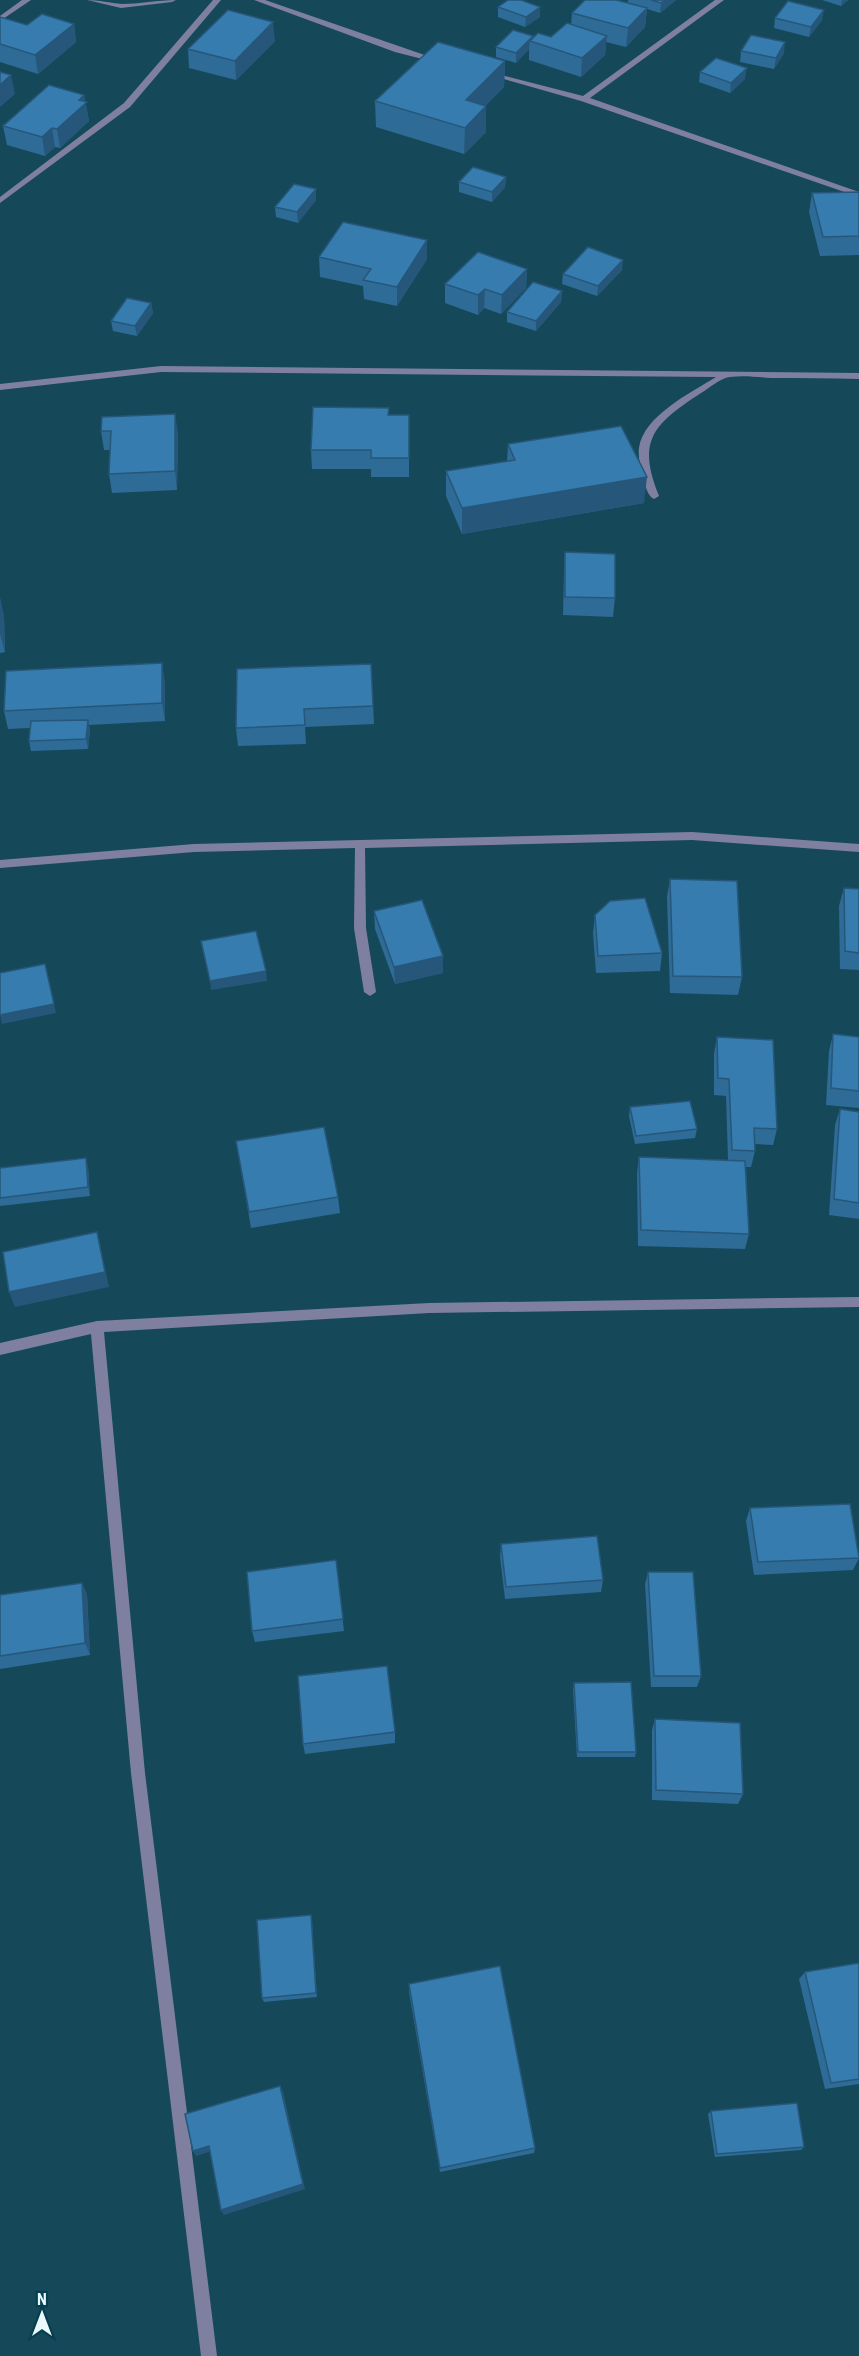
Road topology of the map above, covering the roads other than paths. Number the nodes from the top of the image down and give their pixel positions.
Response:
1 (27, 0) edge
2 (91, 0) edge
3 (172, 0) edge
4 (217, 0) edge
5 (258, 0) edge
6 (720, 0) edge
7 (0, 19) edge
8 (442, 62) edge
9 (486, 73) edge
10 (584, 99) junction
11 (859, 195) edge
12 (0, 201) edge
13 (726, 374) junction
14 (859, 376) edge
15 (0, 387) edge
16 (654, 496) dead end
17 (360, 845) junction
18 (859, 848) edge
19 (0, 864) edge
20 (370, 992) dead end
21 (859, 1302) edge
22 (97, 1327) junction
23 (0, 1349) edge
24 (209, 2356) edge

1 - 7 street
2 - 3 street
4 - 12 street
5 - 8 street
6 - 10 street
9 - 10 street
10 - 11 street
13 - 14 street
13 - 15 street
13 - 16 street
17 - 18 street
17 - 19 street
17 - 20 street
21 - 22 street
22 - 23 street
22 - 24 street

